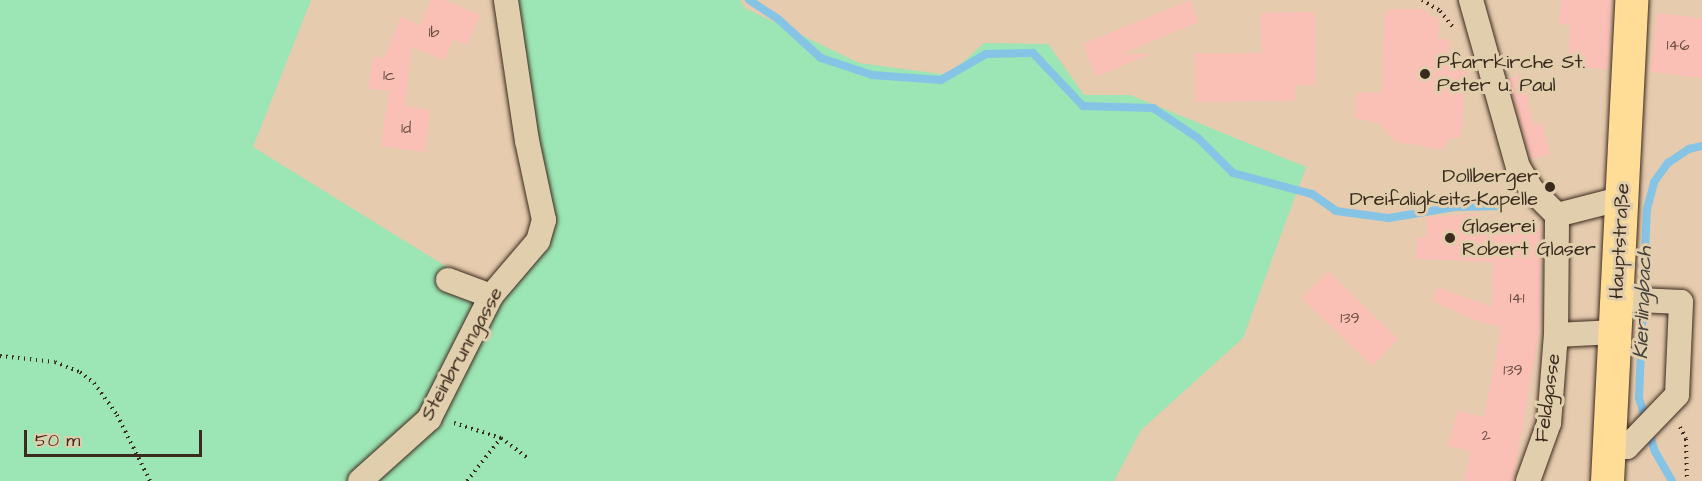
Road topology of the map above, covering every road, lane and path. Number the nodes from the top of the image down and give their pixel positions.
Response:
1 (506, 0) edge
2 (1422, 0) edge
3 (1471, 0) edge
4 (1631, 0) edge
5 (1455, 29) dead end
6 (1623, 198) junction
7 (1557, 215) junction
8 (448, 280) dead end
9 (491, 296) junction
10 (1625, 299) junction
11 (1615, 332) junction
12 (1556, 334) junction
13 (0, 356) edge
14 (1666, 408) junction
15 (429, 419) junction
16 (501, 438) junction
17 (1622, 442) junction
18 (528, 458) dead end
19 (150, 481) edge
20 (360, 481) edge
21 (467, 481) edge
22 (1528, 481) edge
23 (1607, 481) edge
24 (1687, 481) edge

1 - 9 street, Steinbrunngasse
2 - 5 path
3 - 7 street
4 - 6 main road, Hauptstraße
6 - 7 street
6 - 10 main road, Hauptstraße
7 - 12 street
8 - 9 street
9 - 15 street, Steinbrunngasse
10 - 11 main road, Hauptstraße
10 - 14 street
11 - 12 street, Feldgasse
11 - 17 main road, Hauptstraße
12 - 22 street, Feldgasse
13 - 19 path
14 - 17 street
14 - 24 path
15 - 16 path
15 - 20 street, Steinbrunngasse
16 - 18 path
16 - 21 path
17 - 23 main road, Hauptstraße

